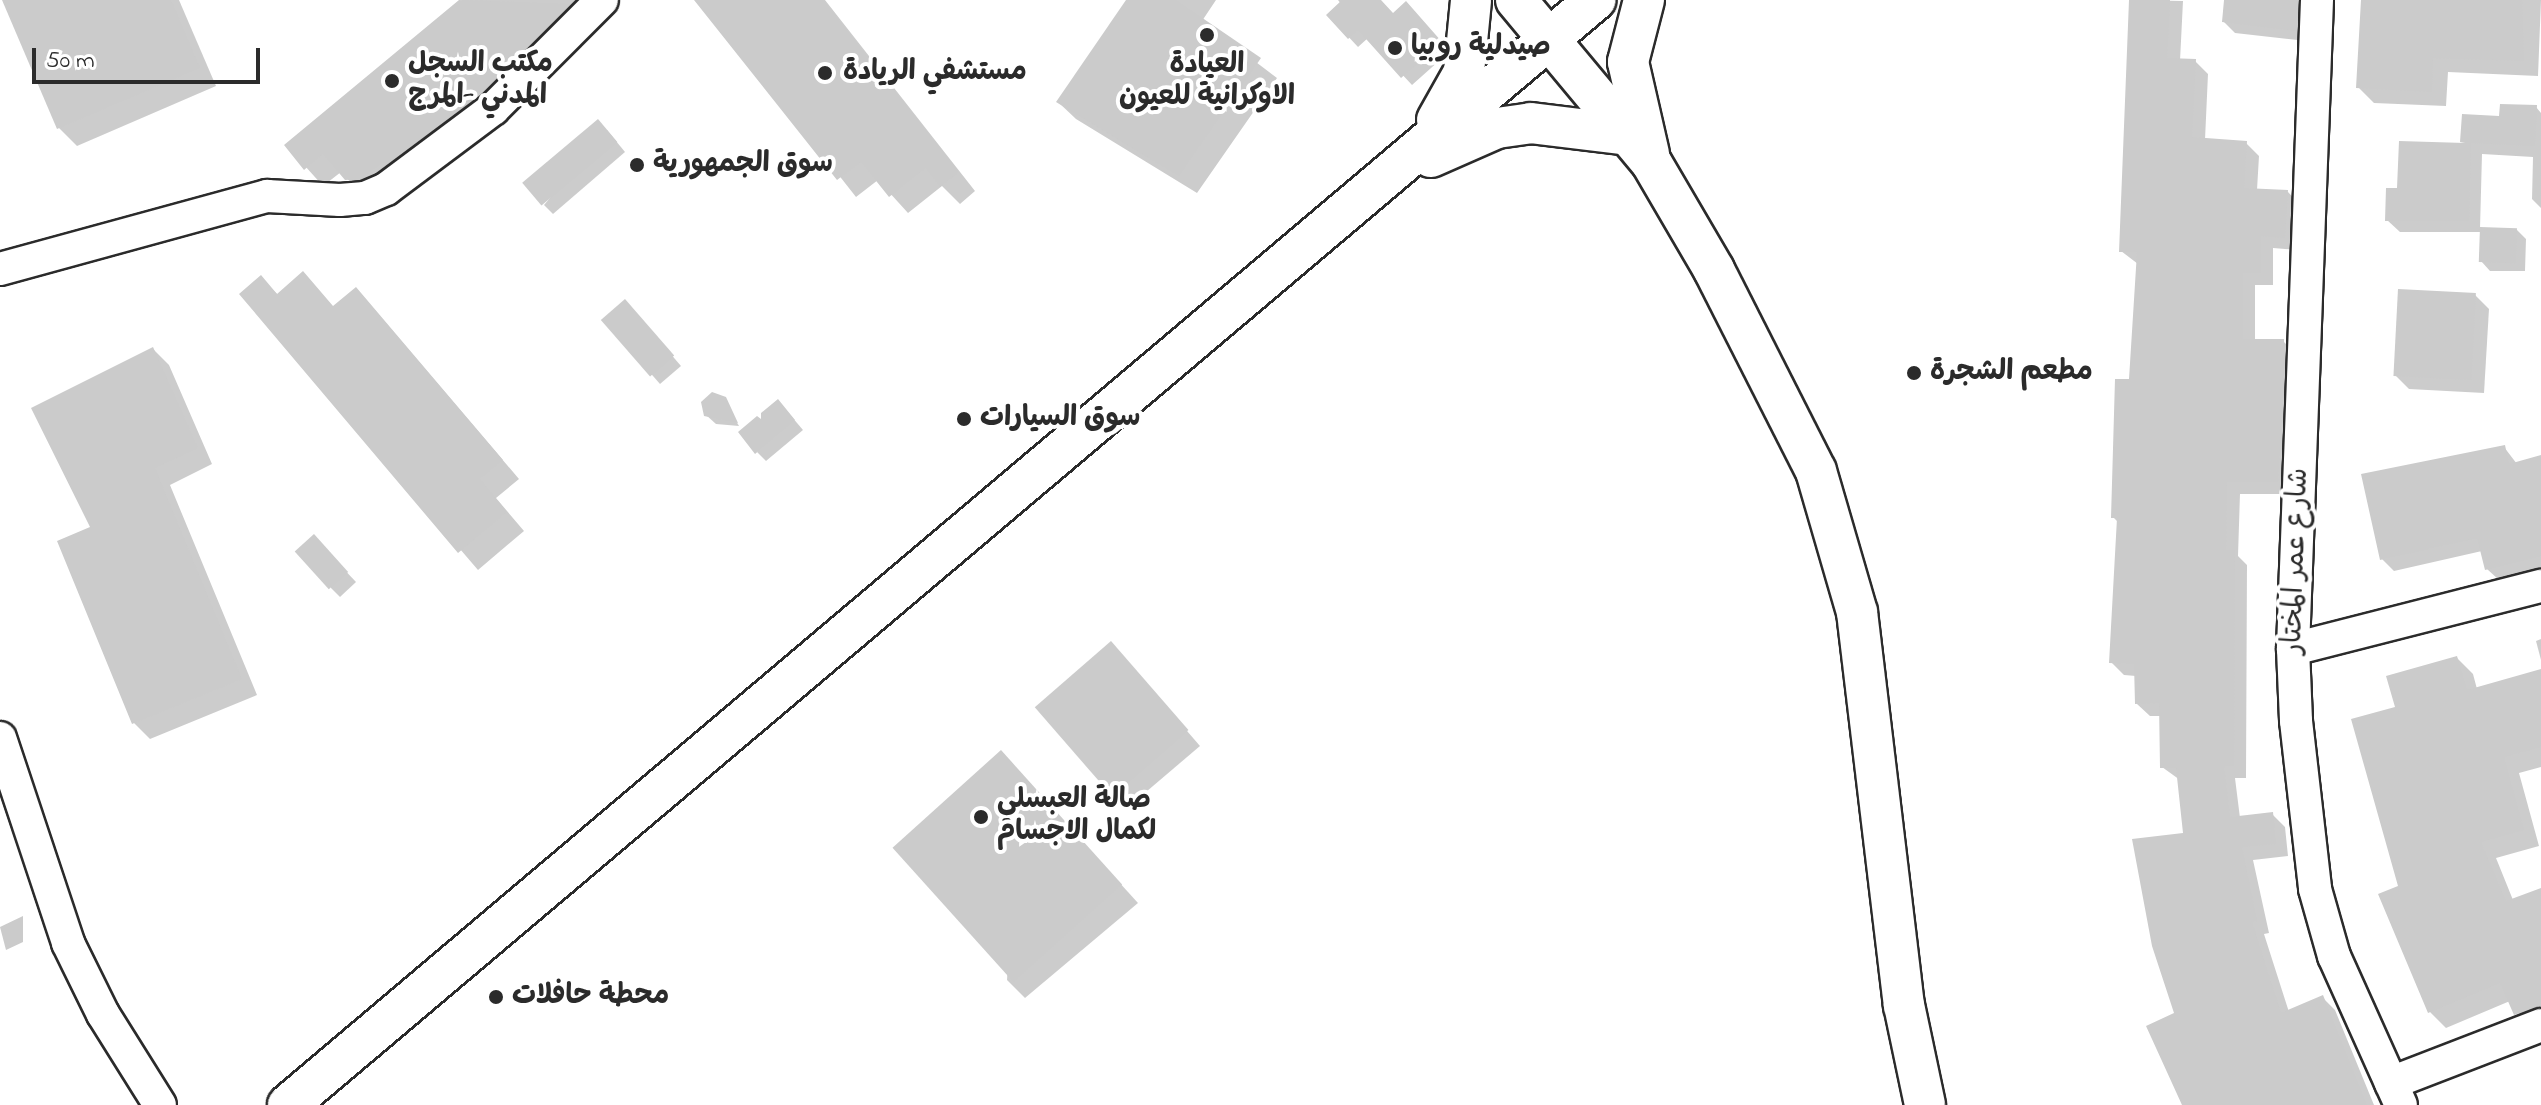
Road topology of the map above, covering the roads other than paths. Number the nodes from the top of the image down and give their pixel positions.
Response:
1 (602, 0) edge
2 (1471, 0) edge
3 (1516, 0) edge
4 (1595, 0) edge
5 (1644, 0) edge
6 (2317, 0) edge
7 (1548, 38) junction
8 (1640, 148) junction
9 (1401, 164) junction
10 (0, 269) edge
11 (2541, 586) edge
12 (2293, 649) junction
13 (0, 738) edge
14 (2541, 1025) edge
15 (2396, 1094) edge
16 (160, 1105) edge
17 (288, 1105) edge
18 (1925, 1105) edge

1 - 10 street
2 - 9 main road
3 - 7 main road
4 - 7 main road
5 - 8 main road
6 - 12 street, شارع عمر المختار
7 - 8 main road
7 - 9 main road
8 - 9 main road
8 - 18 main road
9 - 17 main road
11 - 12 street
12 - 15 street, شارع عمر المختار
13 - 16 street
14 - 15 street

